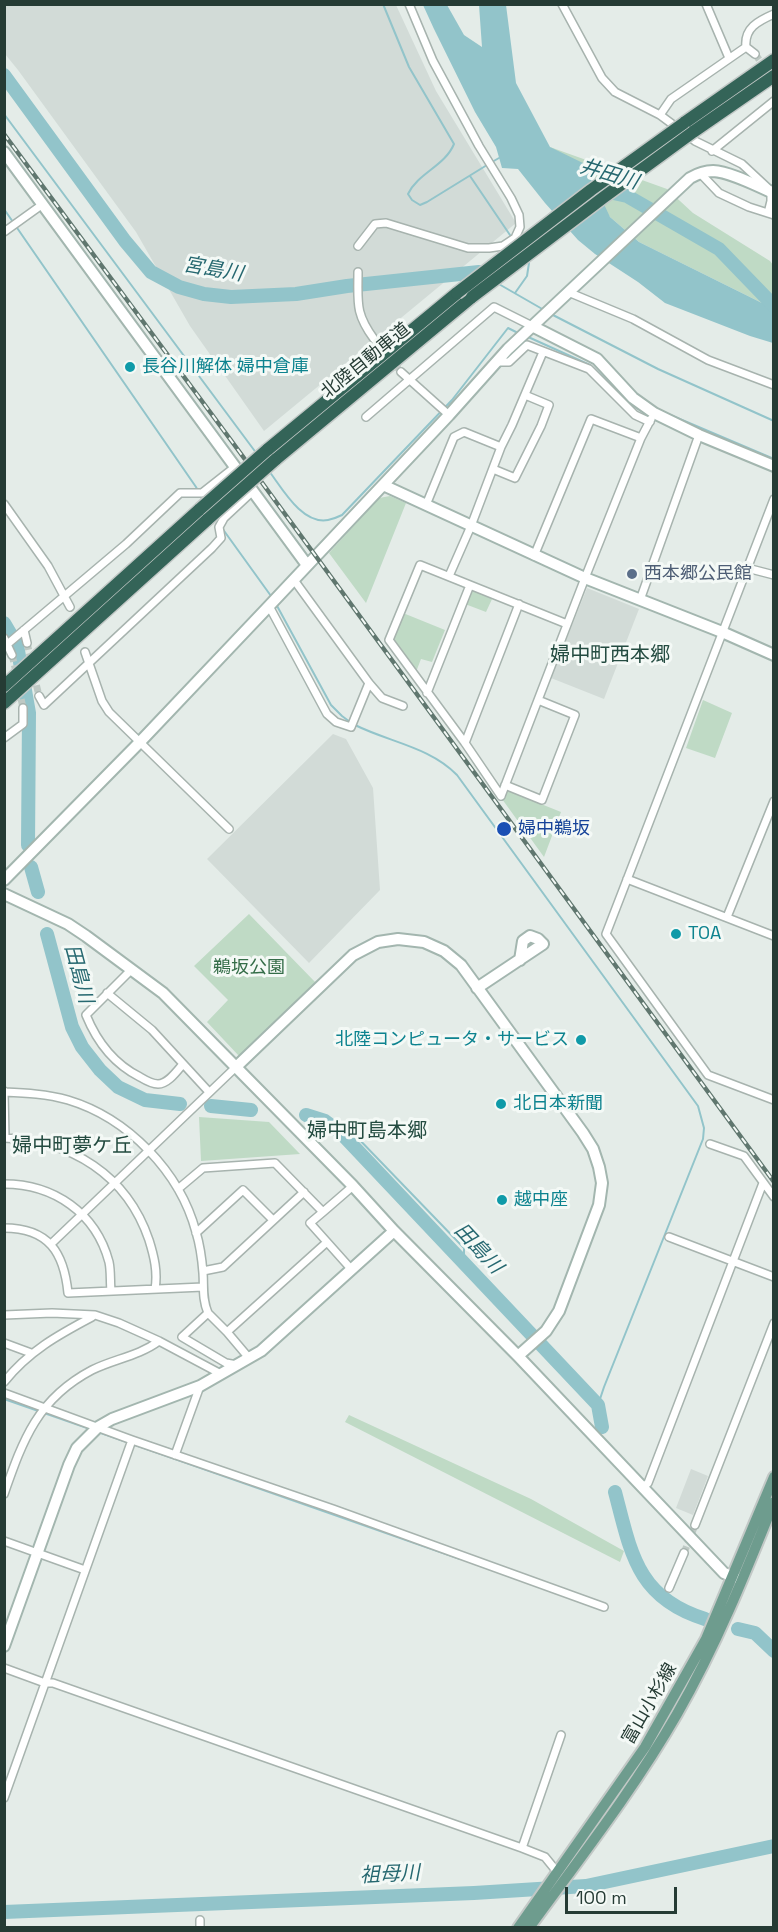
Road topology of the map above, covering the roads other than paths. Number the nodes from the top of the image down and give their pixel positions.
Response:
1 (409, 4) edge
2 (561, 4) edge
3 (706, 4) edge
4 (774, 14) edge
5 (746, 47) junction
6 (755, 54) tunnel mouth
7 (729, 58) junction
8 (774, 60) edge
9 (774, 76) edge
10 (774, 101) edge
11 (660, 115) junction
12 (688, 128) junction
13 (712, 151) junction
14 (4, 152) edge
15 (695, 175) junction
16 (772, 192) edge
17 (43, 204) junction
18 (771, 214) edge
19 (4, 232) edge
20 (358, 246) dead end
21 (358, 272) dead end
22 (571, 290) junction
23 (532, 326) junction
24 (374, 339) tunnel mouth
25 (543, 352) junction
26 (496, 362) junction
27 (401, 372) tunnel mouth
28 (411, 380) junction
29 (774, 385) edge
30 (525, 395) junction
31 (449, 415) junction
32 (366, 417) dead end
33 (652, 418) junction
34 (699, 435) junction
35 (641, 438) junction
36 (501, 447) junction
37 (271, 455) junction
38 (774, 466) edge
39 (235, 467) junction
40 (493, 469) junction
41 (383, 485) junction
42 (253, 491) junction
43 (774, 500) edge
44 (4, 504) edge
45 (426, 505) junction
46 (204, 514) junction
47 (471, 526) junction
48 (534, 556) junction
49 (307, 565) junction
50 (747, 567) junction
51 (774, 575) edge
52 (449, 576) junction
53 (585, 578) junction
54 (294, 580) junction
55 (470, 585) junction
56 (64, 596) junction
57 (640, 600) junction
58 (519, 604) junction
59 (269, 606) junction
60 (70, 607) dead end
61 (567, 624) junction
62 (24, 630) junction
63 (722, 632) junction
64 (6, 643) edge
65 (27, 643) tunnel mouth
66 (85, 652) dead end
67 (12, 655) tunnel mouth
68 (774, 655) edge
69 (89, 665) junction
70 (369, 683) junction
71 (4, 686) edge
72 (427, 693) junction
73 (39, 696) dead end
74 (538, 700) junction
75 (4, 703) edge
76 (403, 706) dead end
77 (23, 708) tunnel mouth
78 (4, 738) edge
79 (139, 743) junction
80 (465, 743) junction
81 (505, 785) junction
82 (774, 801) edge
83 (229, 829) dead end
84 (627, 879) junction
85 (4, 880) edge
86 (4, 894) edge
87 (727, 918) junction
88 (774, 936) edge
89 (520, 960) dead end
90 (132, 969) junction
91 (477, 988) junction
92 (108, 993) junction
93 (183, 1064) junction
94 (236, 1067) junction
95 (5, 1091) edge
96 (209, 1092) junction
97 (774, 1100) edge
98 (5, 1138) edge
99 (710, 1144) dead end
100 (148, 1151) junction
101 (115, 1183) junction
102 (764, 1183) junction
103 (4, 1184) edge
104 (353, 1186) junction
105 (178, 1189) junction
106 (304, 1192) junction
107 (774, 1197) edge
108 (322, 1212) junction
109 (83, 1214) junction
110 (273, 1220) junction
111 (4, 1228) edge
112 (394, 1231) junction
113 (196, 1233) junction
114 (669, 1237) dead end
115 (327, 1242) junction
116 (51, 1244) junction
117 (733, 1262) junction
118 (352, 1270) junction
119 (203, 1271) junction
120 (774, 1277) edge
121 (203, 1287) junction
122 (155, 1289) junction
123 (111, 1290) junction
124 (208, 1313) junction
125 (95, 1315) junction
126 (4, 1316) edge
127 (774, 1323) edge
128 (227, 1332) junction
129 (182, 1337) junction
130 (159, 1341) junction
131 (4, 1343) edge
132 (176, 1350) junction
133 (31, 1353) junction
134 (518, 1356) junction
135 (249, 1358) junction
136 (237, 1365) junction
137 (221, 1374) junction
138 (4, 1383) edge
139 (200, 1386) junction
140 (4, 1393) edge
141 (44, 1407) junction
142 (98, 1426) junction
143 (132, 1440) junction
144 (175, 1455) junction
145 (774, 1477) edge
146 (642, 1488) junction
147 (4, 1494) edge
148 (774, 1502) edge
149 (695, 1525) tunnel mouth
150 (4, 1541) edge
151 (37, 1553) junction
152 (684, 1553) tunnel mouth
153 (85, 1570) junction
154 (737, 1579) junction
155 (669, 1588) dead end
156 (604, 1607) dead end
157 (4, 1646) edge
158 (4, 1668) edge
159 (45, 1683) junction
160 (561, 1736) dead end
161 (4, 1770) edge
162 (14, 1773) junction
163 (4, 1798) edge
164 (522, 1848) junction
165 (559, 1876) junction
166 (518, 1928) edge
167 (529, 1928) edge

1 - 20 street
2 - 11 street
3 - 7 street
4 - 5 street
5 - 6 street
5 - 7 street
7 - 11 street
8 - 12 highway, 北陸自動車道
9 - 12 highway, 北陸自動車道
10 - 13 street
11 - 13 street
12 - 37 highway, 北陸自動車道, bridge
12 - 37 highway, 北陸自動車道, bridge
13 - 16 street
14 - 17 street
15 - 16 street
15 - 18 street
15 - 22 street
16 - 18 street
17 - 19 street
17 - 39 street
21 - 24 street
22 - 23 street
22 - 29 street
23 - 26 street
23 - 28 street
23 - 33 street
25 - 26 street
25 - 30 street
25 - 33 street
26 - 31 street
27 - 28 street
28 - 31 street
28 - 32 street
30 - 36 street
30 - 40 street
31 - 41 street
33 - 34 street
33 - 35 street
34 - 38 street
34 - 57 street
35 - 48 street
35 - 53 street
36 - 40 street
36 - 45 street
37 - 46 highway, 北陸自動車道, bridge
39 - 42 street
39 - 56 street
40 - 47 street
41 - 45 street
41 - 49 street
42 - 49 street
42 - 69 street
43 - 50 street
44 - 56 street
45 - 47 street
46 - 71 highway, 北陸自動車道
46 - 75 highway, 北陸自動車道
47 - 48 street
47 - 52 street
48 - 53 street
49 - 54 street
50 - 51 street
50 - 63 street
52 - 55 street
52 - 72 street
53 - 57 street
53 - 61 street
54 - 59 street
54 - 70 street
55 - 58 street
55 - 72 street
56 - 60 street
56 - 62 street
57 - 63 street
58 - 61 street
58 - 80 street
59 - 70 street
59 - 79 street
61 - 74 street
62 - 64 street
62 - 65 street
63 - 68 street
63 - 84 street
64 - 67 street
66 - 69 street
69 - 73 street
69 - 79 street
70 - 76 street
72 - 80 street
74 - 81 street
74 - 81 street
77 - 78 street
79 - 83 street
79 - 85 street
80 - 81 street
82 - 87 street
84 - 87 street
84 - 97 street
86 - 90 street
87 - 88 street
89 - 91 street
90 - 92 street
90 - 94 street
91 - 94 street
91 - 134 street
92 - 93 street
92 - 93 street
93 - 96 street
94 - 96 street
94 - 104 street
95 - 98 street
95 - 100 street
96 - 100 street
98 - 101 street
99 - 102 street
100 - 101 street
100 - 105 street
101 - 109 street
101 - 122 street
102 - 107 street
102 - 117 street
103 - 109 street
104 - 108 street
104 - 112 street
105 - 106 street
105 - 113 street
106 - 108 street
106 - 110 street
108 - 115 street
109 - 116 street
109 - 123 street
110 - 113 street
110 - 119 street
111 - 116 street
112 - 118 street
112 - 134 street
113 - 119 street
114 - 117 street
115 - 118 street
115 - 128 street
116 - 123 street
117 - 120 street
117 - 146 street
118 - 135 street
119 - 121 street
121 - 122 street
121 - 124 street
122 - 123 street
124 - 128 street
124 - 129 street
125 - 126 street
125 - 130 street
125 - 133 street
127 - 149 street
128 - 135 street
129 - 132 street
129 - 136 street
130 - 132 street
130 - 141 street
131 - 133 street
132 - 137 street
133 - 138 street
134 - 146 street
135 - 136 street
136 - 137 street
137 - 139 street
139 - 142 street
139 - 144 street
140 - 141 street
141 - 142 street
141 - 147 street
142 - 143 street
142 - 151 street
143 - 144 street
143 - 153 street
144 - 156 street
145 - 154 main road, 富山小杉線
146 - 154 street
148 - 154 main road, 富山小杉線
150 - 151 street
151 - 153 street
151 - 157 street
152 - 155 street
153 - 159 street
154 - 165 main road, 富山小杉線
158 - 159 street
159 - 162 street
159 - 164 street
160 - 164 street
161 - 162 street
162 - 163 street
164 - 165 street
165 - 166 main road, 富山小杉線
165 - 167 main road, 富山小杉線

